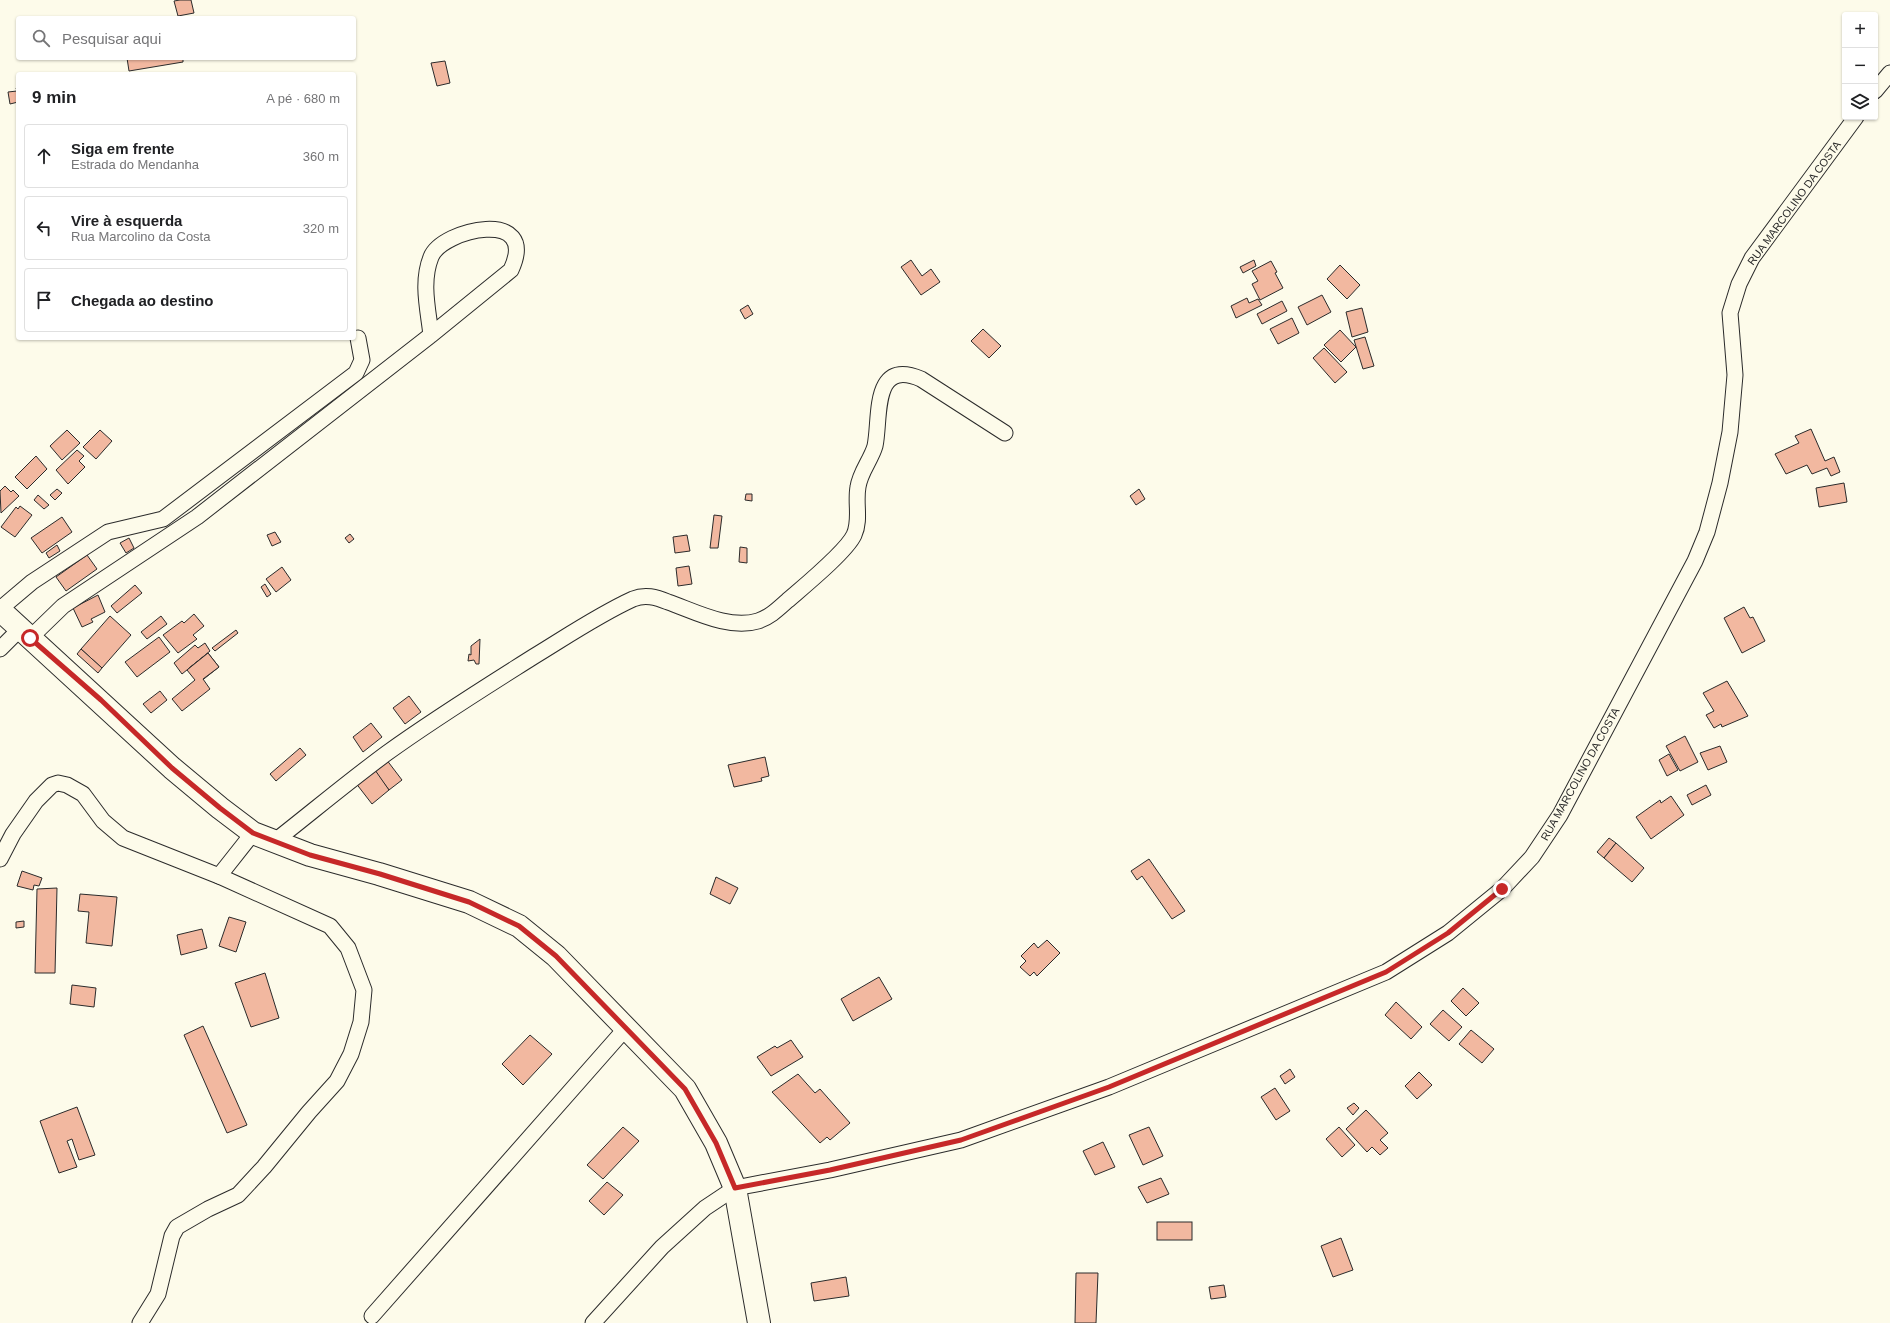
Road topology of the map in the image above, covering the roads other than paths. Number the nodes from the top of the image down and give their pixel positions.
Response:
1 (1890, 73) edge
2 (1878, 87) edge
3 (1854, 120) edge
4 (431, 335) junction
5 (358, 338) dead end
6 (1005, 433) dead end
7 (0, 610) edge
8 (25, 633) junction
9 (0, 649) edge
10 (253, 833) junction
11 (275, 841) junction
12 (0, 858) edge
13 (218, 876) junction
14 (626, 1028) junction
15 (735, 1188) junction
16 (372, 1316) dead end
17 (140, 1323) edge
18 (593, 1323) edge
19 (759, 1323) edge

1 - 2 street
3 - 15 street, RUA MARCOLINO DA COSTA
4 - 4 street
4 - 8 street
5 - 7 street
6 - 11 street
7 - 8 main road
8 - 9 street
8 - 10 main road
10 - 11 main road
10 - 13 street
11 - 14 main road
12 - 13 street
13 - 17 street
14 - 15 main road
14 - 16 street
15 - 18 street
15 - 19 main road

